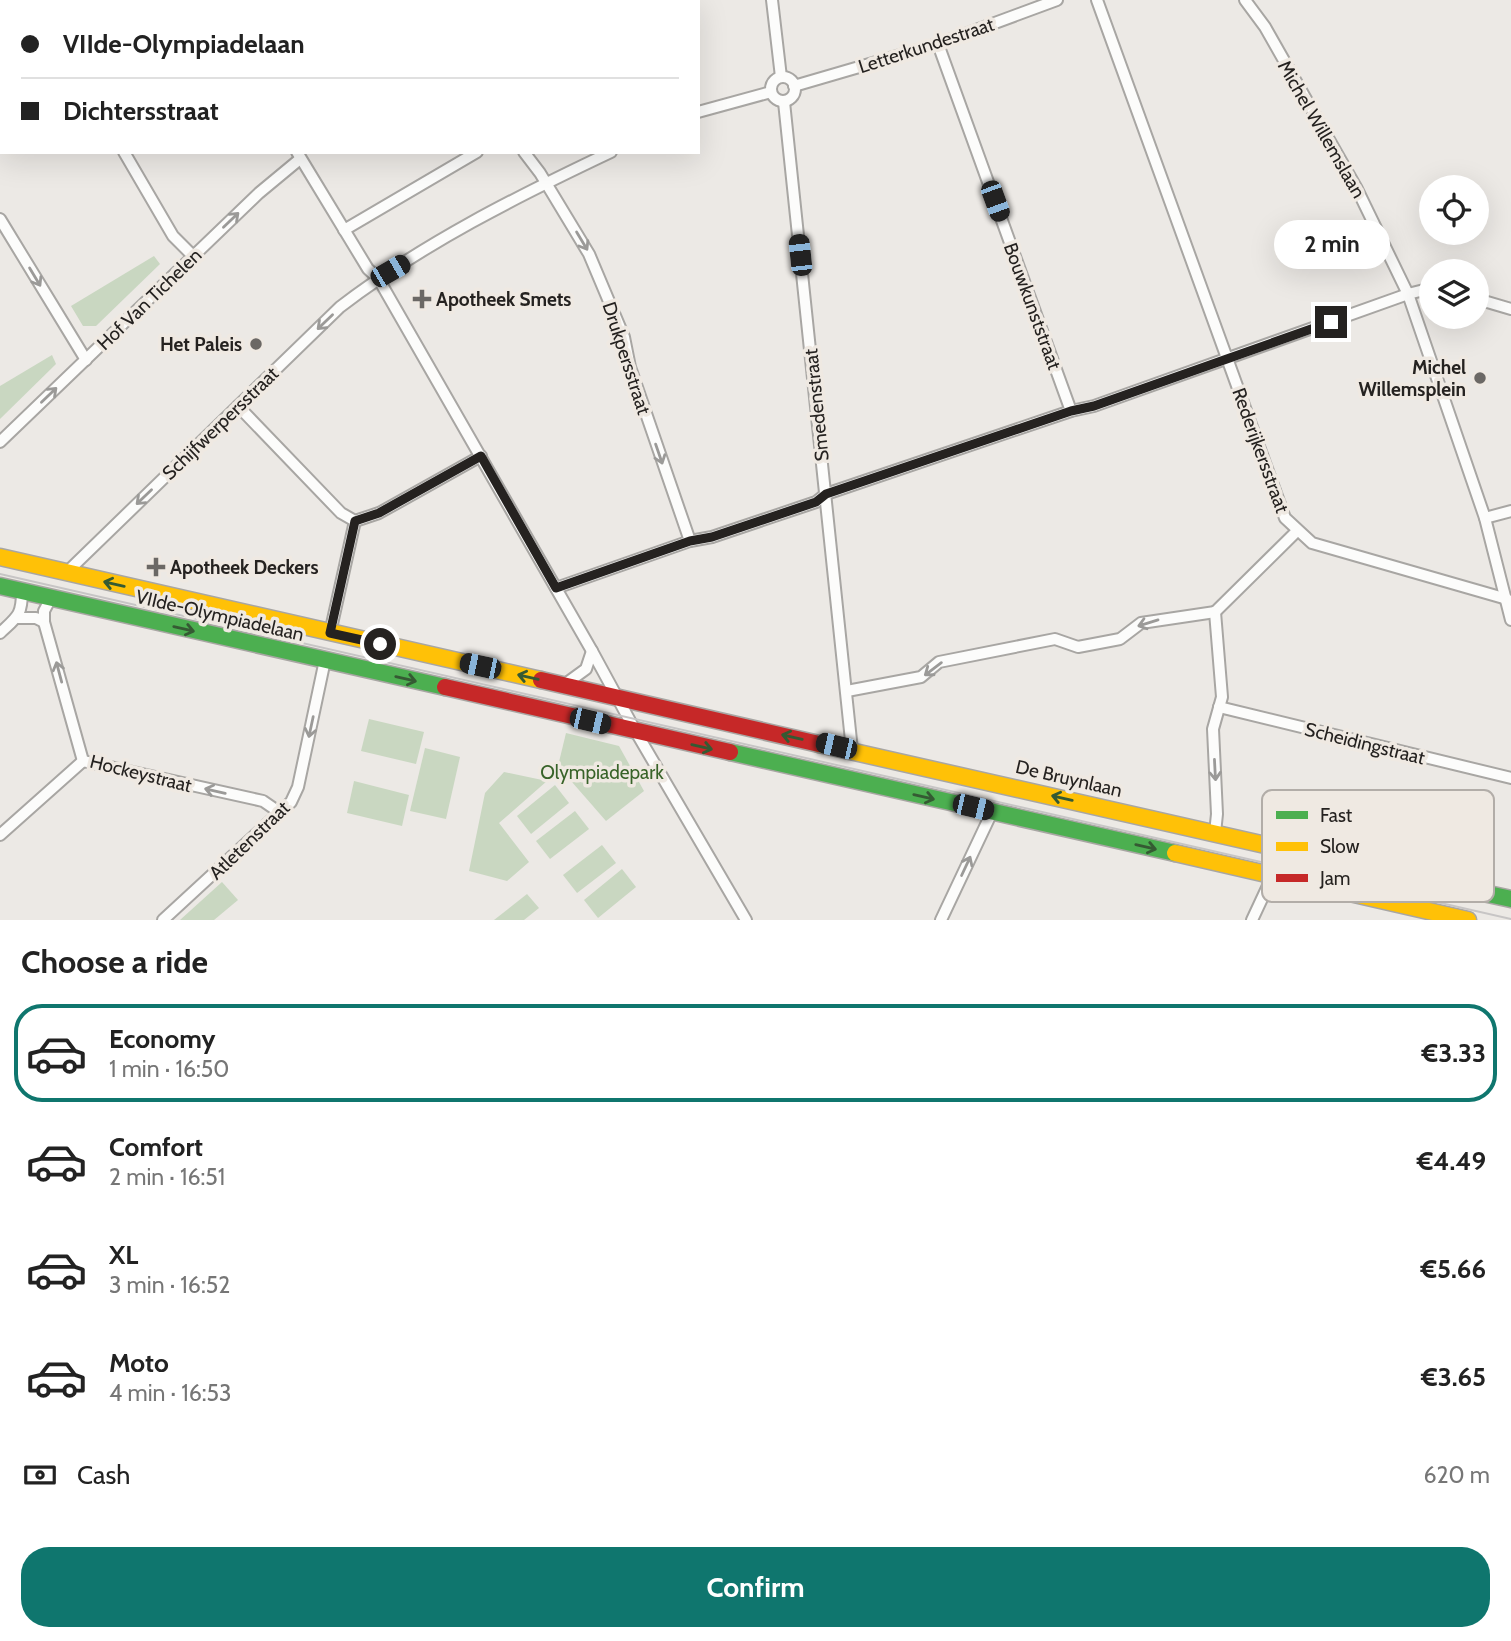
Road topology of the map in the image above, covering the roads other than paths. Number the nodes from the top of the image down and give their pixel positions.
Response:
1 (772, 0) edge
2 (1057, 0) edge
3 (1097, 0) edge
4 (1245, 0) edge
5 (938, 44) junction
6 (781, 77) junction
7 (794, 86) junction
8 (771, 92) junction
9 (784, 102) junction
10 (700, 112) edge
11 (125, 154) edge
12 (474, 154) edge
13 (525, 154) edge
14 (607, 154) edge
15 (298, 155) edge
16 (546, 183) junction
17 (0, 219) edge
18 (344, 230) junction
19 (193, 256) junction
20 (378, 278) junction
21 (1419, 291) edge
22 (1408, 294) junction
23 (1489, 303) edge
24 (1511, 309) edge
25 (86, 360) junction
26 (1227, 360) junction
27 (238, 406) junction
28 (1071, 411) junction
29 (0, 442) edge
30 (481, 456) junction
31 (826, 494) junction
32 (1511, 511) edge
33 (1485, 518) junction
34 (355, 521) junction
35 (1297, 531) junction
36 (690, 541) junction
37 (0, 557) edge
38 (66, 572) junction
39 (0, 586) edge
40 (556, 588) junction
41 (22, 591) junction
42 (51, 598) junction
43 (1507, 599) junction
44 (1215, 612) junction
45 (18, 618) junction
46 (1511, 620) edge
47 (44, 622) junction
48 (0, 633) edge
49 (330, 633) junction
50 (592, 651) junction
51 (325, 660) junction
52 (564, 685) junction
53 (847, 691) junction
54 (618, 698) junction
55 (1219, 707) junction
56 (636, 732) junction
57 (852, 750) junction
58 (83, 761) junction
59 (1511, 779) edge
60 (992, 812) junction
61 (279, 813) junction
62 (1215, 833) junction
63 (0, 835) edge
64 (1262, 843) edge
65 (1262, 873) edge
66 (1262, 899) edge
67 (1390, 902) edge
68 (163, 920) edge
69 (746, 920) edge
70 (941, 920) edge
71 (1252, 920) edge
72 (1468, 920) edge

1 - 6 street
2 - 5 street, Letterkundestraat
3 - 26 street, Rederijkersstraat
4 - 22 street, Michel Willemslaan
5 - 7 street, Letterkundestraat
5 - 28 street, Bouwkunststraat
6 - 7 street
6 - 8 street
7 - 9 street
8 - 9 street
8 - 10 street
9 - 31 street, Smedenstraat
11 - 19 street
12 - 18 street
13 - 16 street
14 - 16 street
15 - 18 street
19 -> 15 street, Hof Van Tichelen
16 - 20 street
16 -> 36 street, Drukpersstraat
17 -> 25 street
18 - 20 street
19 - 25 street, Hof Van Tichelen
20 -> 27 street, Schijfwerpersstraat
20 - 30 street
21 - 22 street
22 - 26 street
22 - 33 street, Michel Willemslaan
23 - 24 street
29 -> 25 street, Hof Van Tichelen
26 - 28 street
26 - 35 street, Rederijkersstraat
27 - 34 street
27 -> 38 street, Schijfwerpersstraat
28 - 31 street
30 - 34 street
30 - 40 street
31 - 36 street
31 - 53 street, Smedenstraat
32 - 33 street
33 - 43 street, Michel Willemslaan
34 - 49 street
35 - 43 street, Rederijkersstraat
35 - 44 street
36 - 40 street
37 - 38 main road, VIIde-Olympiadelaan
49 -> 38 main road, VIIde-Olympiadelaan
39 - 41 main road, VIIde-Olympiadelaan
40 - 50 street
41 - 42 main road, VIIde-Olympiadelaan
41 - 45 street
42 - 47 street
42 -> 51 main road, VIIde-Olympiadelaan
43 - 46 street, Michel Willemslaan
44 -> 53 street
44 - 55 street
45 - 47 street
45 - 48 street
58 -> 47 street, Hockeystraat
52 -> 49 main road, VIIde-Olympiadelaan
50 - 52 street
50 - 54 street
51 -> 56 main road, VIIde-Olympiadelaan
51 -> 61 street, Atletenstraat
52 - 54 main road, VIIde-Olympiadelaan
53 - 57 street, Smedenstraat
54 - 56 street
57 -> 54 main road, De Bruynlaan
55 - 59 street, Scheidingstraat
55 -> 62 street
56 -> 60 main road
56 - 69 street
62 -> 57 main road, De Bruynlaan
61 -> 58 street, Hockeystraat
58 - 63 street
60 -> 65 main road
70 -> 60 street
61 - 68 street, Atletenstraat
62 - 64 main road, De Bruynlaan
66 - 71 street
67 - 72 main road

